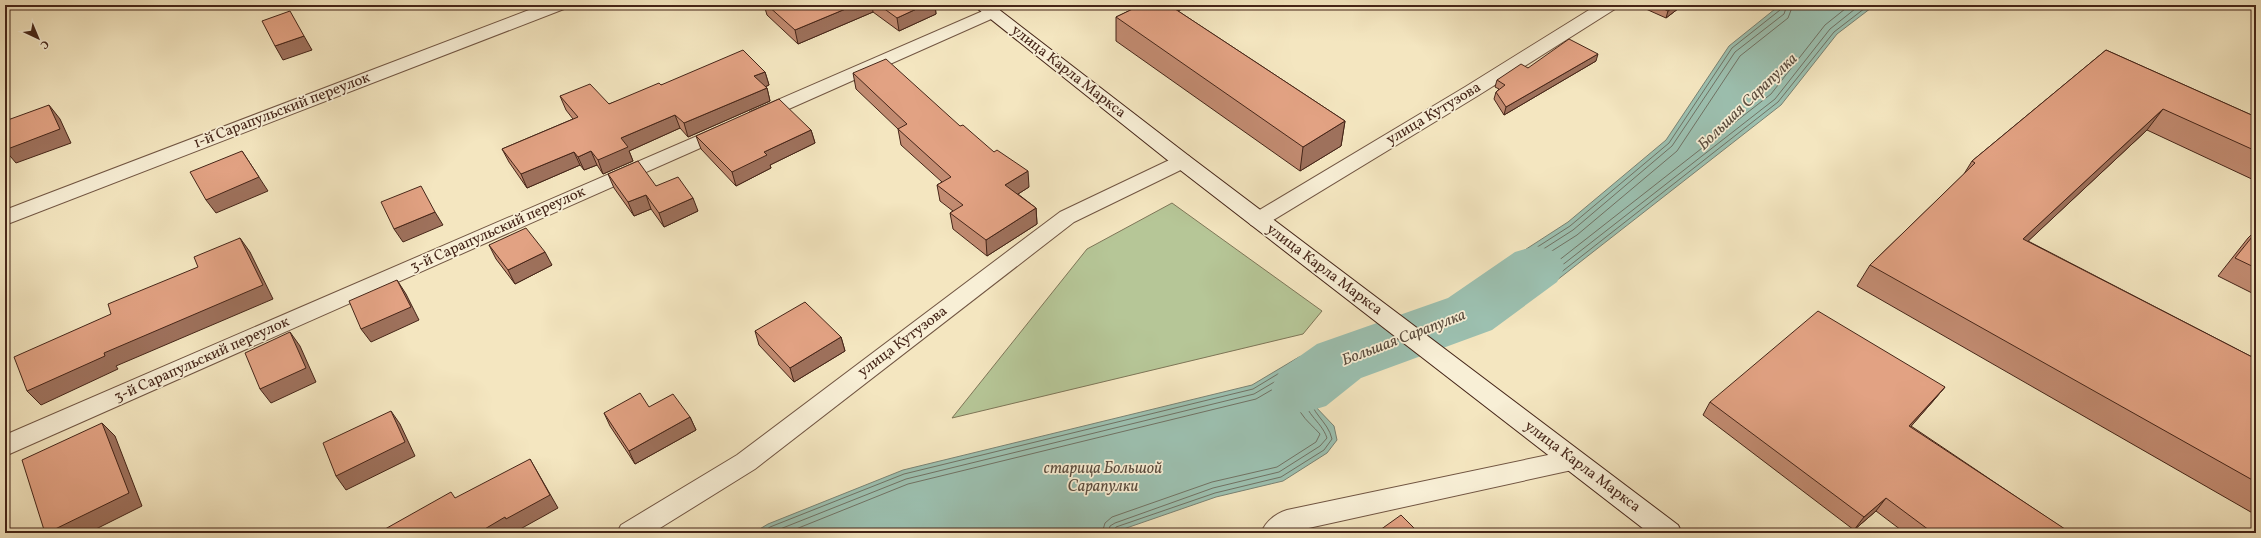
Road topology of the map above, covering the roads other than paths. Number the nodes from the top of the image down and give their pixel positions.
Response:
1 (558, 5) edge
2 (1609, 5) edge
3 (987, 9) edge
4 (1182, 161) junction
5 (5, 218) edge
6 (1258, 220) junction
7 (5, 446) edge
8 (1572, 460) junction
9 (630, 533) edge
10 (1274, 533) edge
11 (1669, 533) edge

1 - 5 street, 1-й Сарапульский переулок
2 - 6 street, улица Кутузова
3 - 4 street, улица Карла Маркса
3 - 7 street, 3-й Сарапульский переулок
4 - 6 street, улица Карла Маркса
4 - 9 street, улица Кутузова
6 - 8 street, улица Карла Маркса
8 - 10 street
8 - 11 street, улица Карла Маркса

